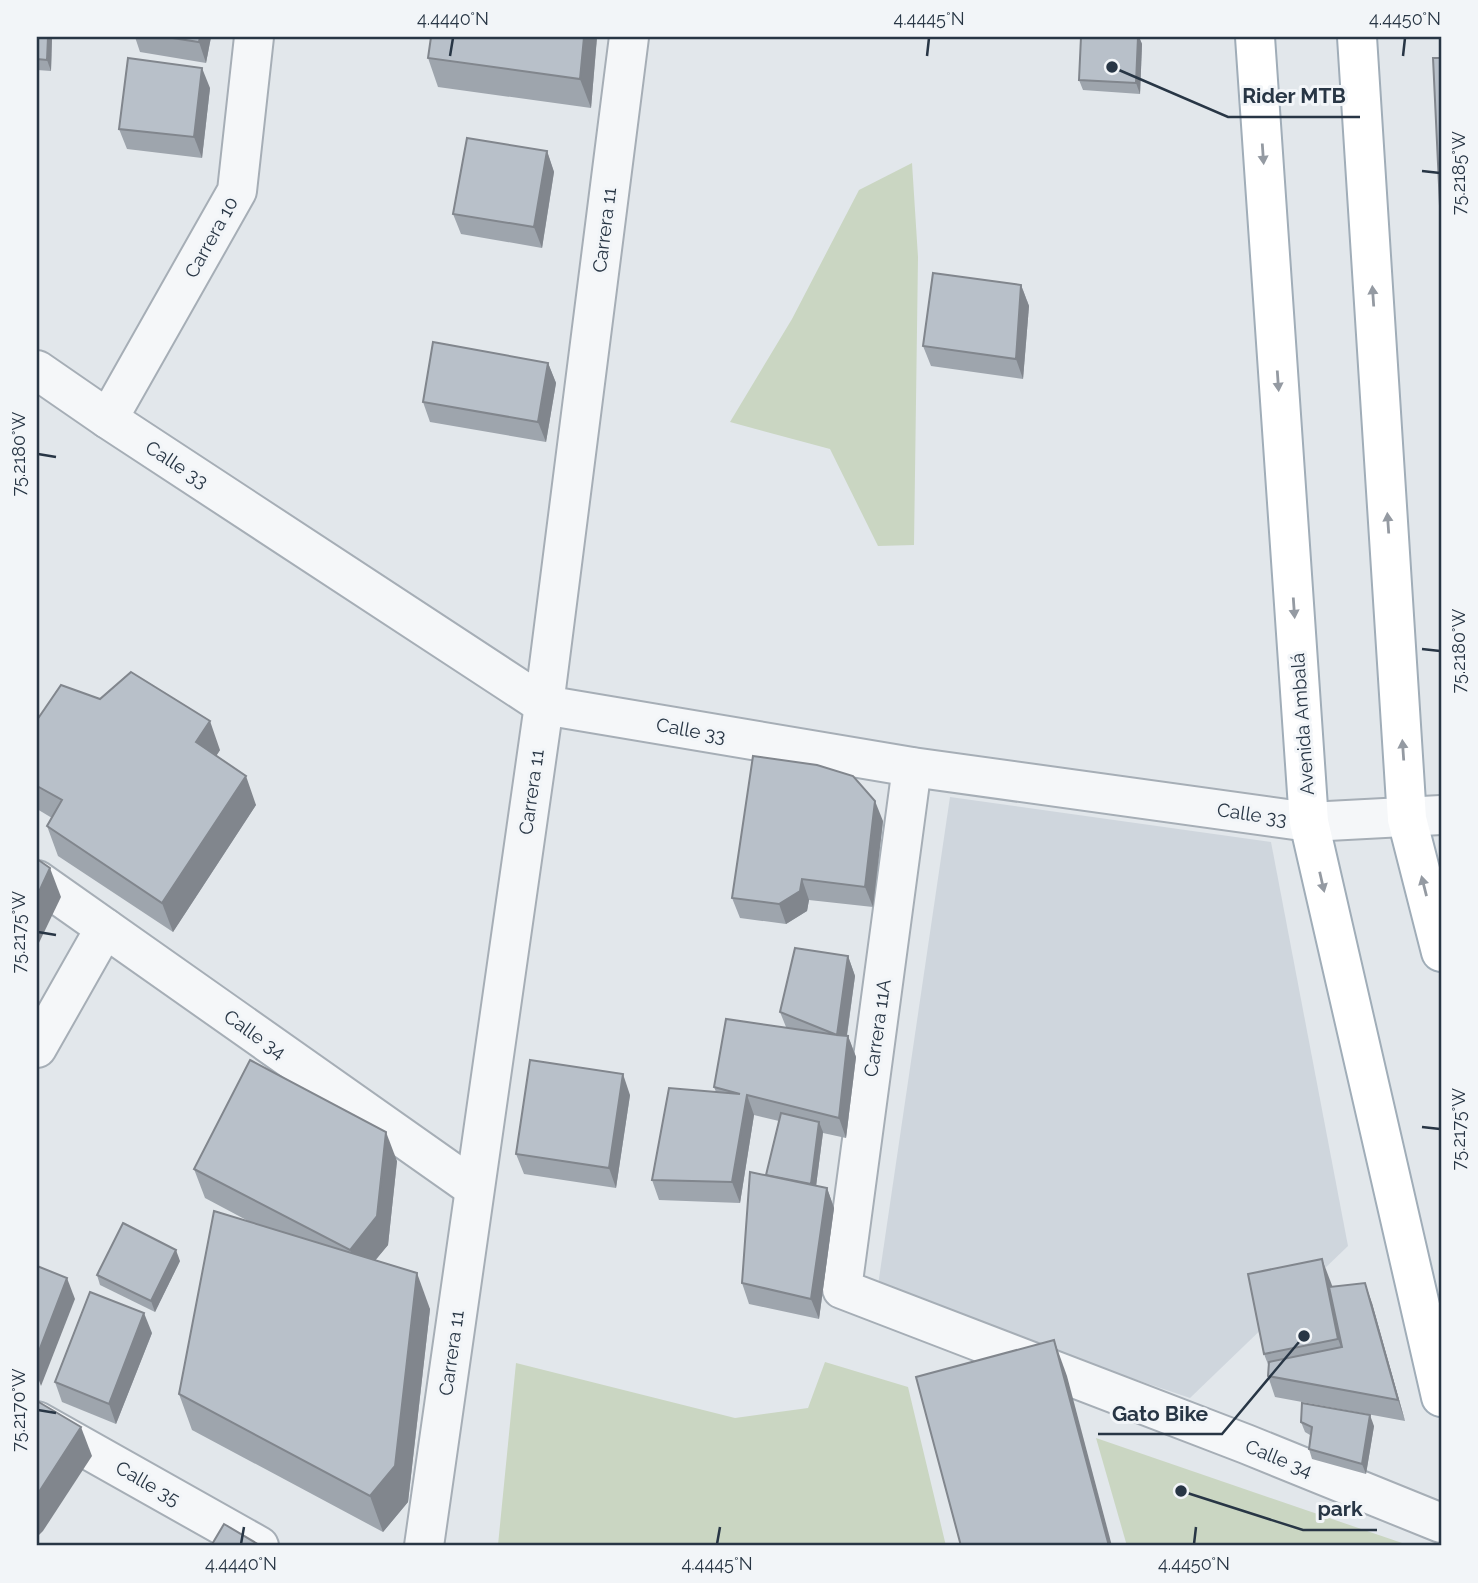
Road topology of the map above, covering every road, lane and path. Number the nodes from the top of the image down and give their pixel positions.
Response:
1 (254, 37) edge
2 (629, 37) edge
3 (1255, 37) edge
4 (1357, 37) edge
5 (37, 370) edge
6 (108, 419) junction
7 (544, 705) junction
8 (912, 767) junction
9 (1424, 817) edge
10 (1309, 822) junction
11 (37, 880) edge
12 (105, 928) junction
13 (1441, 952) edge
14 (37, 1048) edge
15 (474, 1188) junction
16 (842, 1289) joint
17 (1441, 1397) edge
18 (37, 1421) edge
19 (1441, 1522) edge
20 (259, 1546) edge
21 (424, 1546) edge

1 - 6 street, Carrera 10
2 - 7 street, Carrera 11
3 -> 10 main road, Avenida Ambalá
9 -> 4 main road
5 - 6 street, Calle 33
6 - 7 street, Calle 33
7 - 8 street, Calle 33
7 - 15 street, Carrera 11
8 - 10 street, Calle 33
8 - 16 street, Carrera 11A
9 - 10 street, Calle 33
13 -> 9 main road
10 -> 17 main road, Avenida Ambalá
11 - 12 street, Calle 34
12 - 14 street
12 - 15 street, Calle 34
15 - 21 street, Carrera 11
16 - 19 street, Calle 34
18 - 20 street, Calle 35

